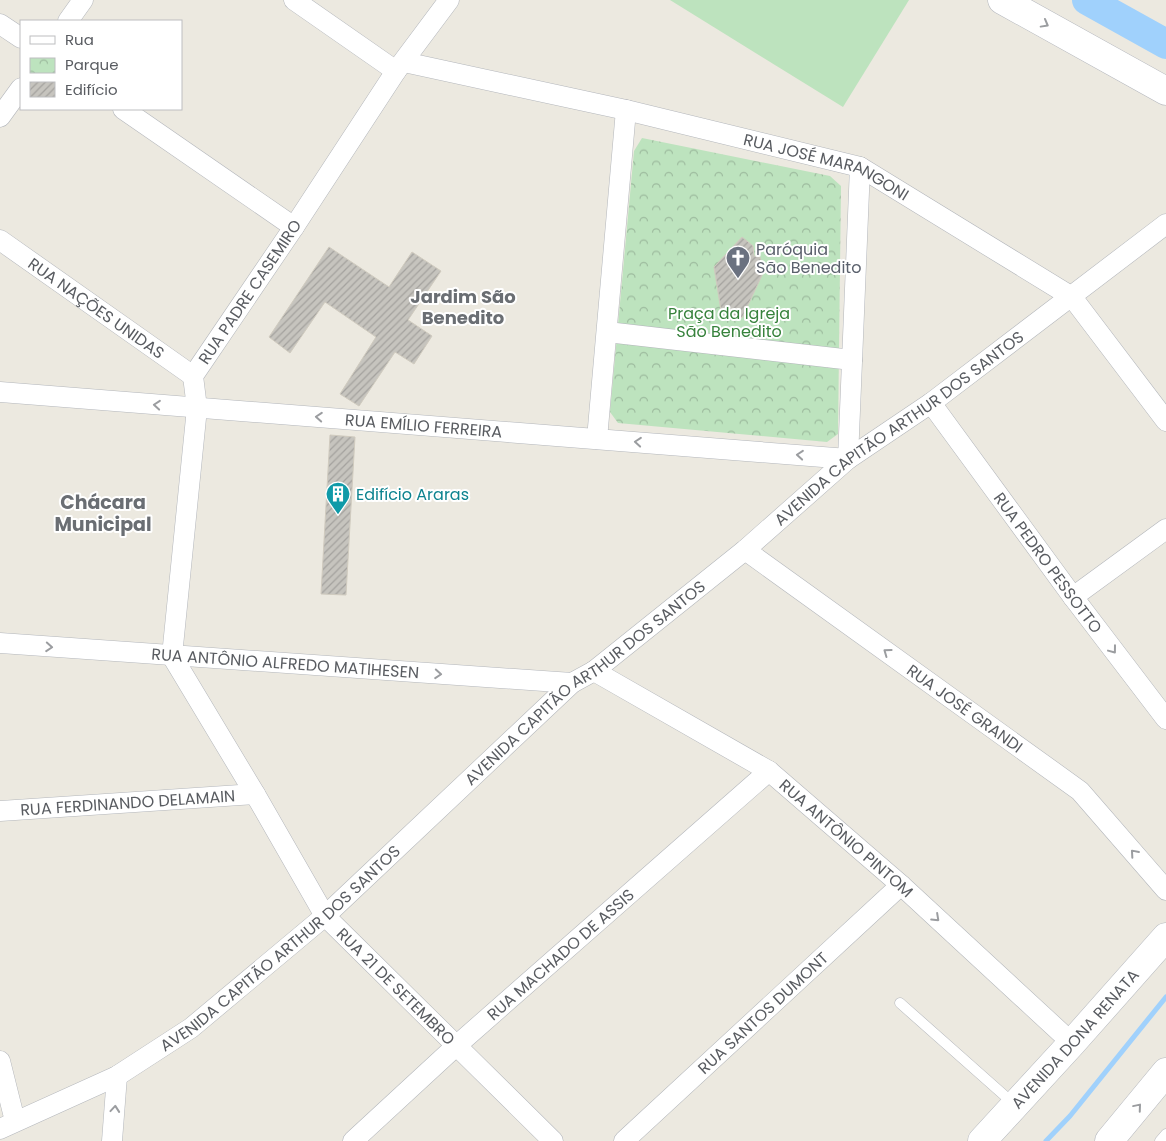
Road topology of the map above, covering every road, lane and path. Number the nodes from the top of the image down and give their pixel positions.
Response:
1 (83, 0) edge
2 (294, 0) edge
3 (449, 0) edge
4 (1002, 0) edge
5 (69, 20) edge
6 (0, 24) edge
7 (20, 37) edge
8 (400, 67) junction
9 (20, 89) edge
10 (1166, 91) edge
11 (124, 110) edge
12 (626, 110) junction
13 (0, 117) edge
14 (860, 167) junction
15 (1166, 224) edge
16 (294, 227) junction
17 (0, 240) edge
18 (1072, 297) junction
19 (606, 332) junction
20 (852, 360) junction
21 (193, 376) junction
22 (0, 392) edge
23 (931, 403) junction
24 (197, 408) junction
25 (1166, 422) edge
26 (597, 439) junction
27 (848, 459) junction
28 (1166, 529) edge
29 (745, 550) junction
30 (1073, 597) junction
31 (0, 643) edge
32 (172, 656) junction
33 (594, 671) junction
34 (572, 683) junction
35 (1166, 719) edge
36 (769, 772) junction
37 (255, 794) junction
38 (0, 811) edge
39 (901, 885) junction
40 (1166, 890) edge
41 (325, 916) junction
42 (1166, 937) edge
43 (900, 1003) dead end
44 (1072, 1044) junction
45 (456, 1046) junction
46 (0, 1061) edge
47 (118, 1076) junction
48 (1163, 1082) edge
49 (1015, 1105) junction
50 (8, 1125) edge
51 (1166, 1134) edge
52 (112, 1141) edge
53 (353, 1141) edge
54 (553, 1141) edge
55 (624, 1141) edge
56 (982, 1141) edge
57 (1109, 1141) edge
58 (1160, 1141) edge

1 - 5 street
2 - 8 street
3 - 8 street, RUA PADRE CASEMIRO
4 -> 10 main road
6 - 7 street
8 - 12 street, RUA JOSÉ MARANGONI
8 - 16 street, RUA PADRE CASEMIRO
9 - 13 street
11 - 16 street
12 - 14 street, RUA JOSÉ MARANGONI
12 - 19 street
14 - 18 street, RUA JOSÉ MARANGONI
14 - 20 street
15 - 18 street, AVENIDA CAPITÃO ARTHUR DOS SANTOS
16 - 21 street, RUA PADRE CASEMIRO
17 - 21 street, RUA NAÇÕES UNIDAS
18 - 23 street, AVENIDA CAPITÃO ARTHUR DOS SANTOS
18 - 25 street, RUA JOSÉ MARANGONI
19 - 20 street
19 - 26 street
20 - 27 street
21 - 24 street, RUA PADRE CASEMIRO
24 -> 22 street, RUA EMÍLIO FERREIRA
23 - 27 street, AVENIDA CAPITÃO ARTHUR DOS SANTOS
23 - 30 street, RUA PEDRO PESSOTTO
26 -> 24 street, RUA EMÍLIO FERREIRA
24 - 32 street, RUA PADRE CASEMIRO
27 -> 26 street, RUA EMÍLIO FERREIRA
27 - 29 street, AVENIDA CAPITÃO ARTHUR DOS SANTOS
28 - 30 street
29 - 33 street, AVENIDA CAPITÃO ARTHUR DOS SANTOS
40 -> 29 street, RUA JOSÉ GRANDI
30 -> 35 street, RUA PEDRO PESSOTTO
31 -> 32 street, RUA ANTÔNIO ALFREDO MATIHESEN
32 -> 34 street, RUA ANTÔNIO ALFREDO MATIHESEN
32 - 37 street, RUA 21 DE SETEMBRO
33 - 34 street, AVENIDA CAPITÃO ARTHUR DOS SANTOS
33 - 36 street, RUA ANTÔNIO PINTOM
34 - 41 street, AVENIDA CAPITÃO ARTHUR DOS SANTOS
36 - 39 street, RUA ANTÔNIO PINTOM
36 - 45 street, RUA MACHADO DE ASSIS
37 - 38 street, RUA FERDINANDO DELAMAIN
37 - 41 street, RUA 21 DE SETEMBRO
39 -> 44 street, RUA ANTÔNIO PINTOM
39 - 55 street, RUA SANTOS DUMONT
41 - 45 street, RUA 21 DE SETEMBRO
41 - 47 street, AVENIDA CAPITÃO ARTHUR DOS SANTOS
42 - 44 main road, AVENIDA DONA RENATA
43 - 49 lane
44 - 49 main road, AVENIDA DONA RENATA
45 - 53 street, RUA MACHADO DE ASSIS
45 - 54 street, RUA 21 DE SETEMBRO
46 - 50 street
47 - 50 street, AVENIDA CAPITÃO ARTHUR DOS SANTOS
52 -> 47 street
57 -> 48 main road
49 - 56 main road, AVENIDA DONA RENATA
51 - 58 lane

